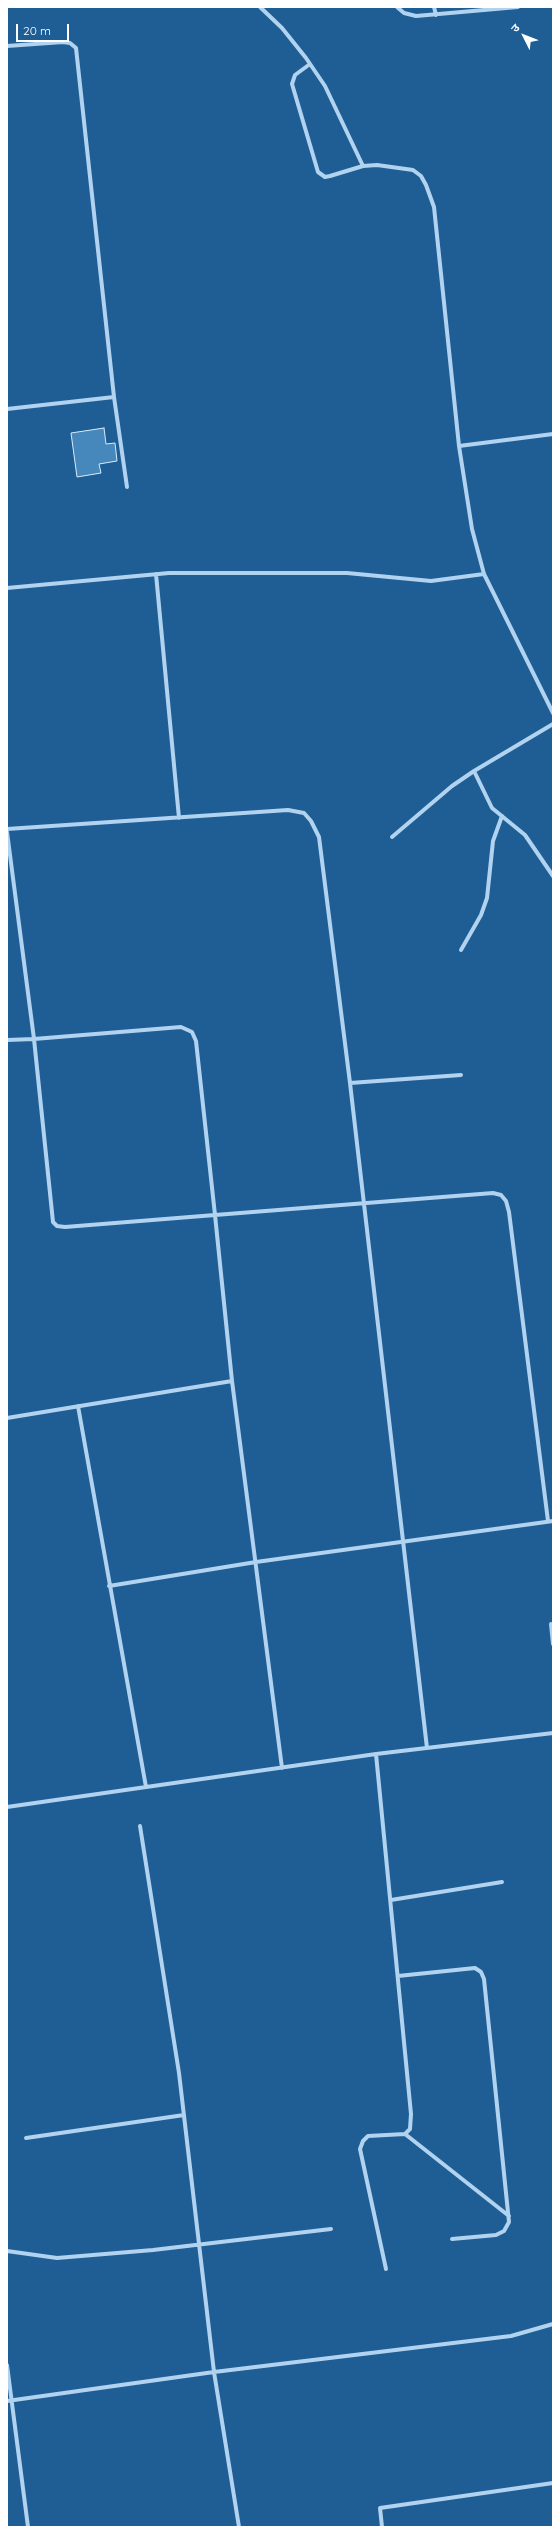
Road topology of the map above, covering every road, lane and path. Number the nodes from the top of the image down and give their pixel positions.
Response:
1 (260, 7) edge
2 (397, 7) edge
3 (434, 7) edge
4 (518, 7) edge
5 (436, 15) junction
6 (7, 46) edge
7 (310, 64) junction
8 (363, 166) junction
9 (114, 397) junction
10 (7, 409) edge
11 (553, 434) edge
12 (458, 446) junction
13 (128, 487) dead end
14 (156, 574) junction
15 (484, 574) junction
16 (7, 588) edge
17 (553, 713) edge
18 (553, 724) edge
19 (474, 771) junction
20 (502, 816) junction
21 (179, 818) junction
22 (7, 829) edge
23 (7, 832) edge
24 (392, 837) dead end
25 (553, 876) edge
26 (461, 950) dead end
27 (34, 1039) junction
28 (7, 1040) edge
29 (461, 1075) dead end
30 (350, 1083) junction
31 (364, 1203) junction
32 (215, 1215) junction
33 (232, 1381) junction
34 (78, 1406) junction
35 (7, 1418) edge
36 (548, 1521) junction
37 (553, 1521) edge
38 (404, 1541) junction
39 (256, 1562) junction
40 (109, 1586) junction
41 (551, 1624) dead end
42 (553, 1644) edge
43 (553, 1733) edge
44 (427, 1748) junction
45 (376, 1754) junction
46 (282, 1768) junction
47 (146, 1787) junction
48 (7, 1807) edge
49 (140, 1826) dead end
50 (502, 1882) dead end
51 (391, 1900) junction
52 (398, 1976) junction
53 (184, 2115) junction
54 (405, 2134) junction
55 (26, 2138) dead end
56 (509, 2216) junction
57 (331, 2229) dead end
58 (452, 2239) dead end
59 (200, 2244) junction
60 (7, 2252) edge
61 (386, 2269) dead end
62 (553, 2324) edge
63 (7, 2365) edge
64 (214, 2372) junction
65 (9, 2400) edge
66 (553, 2483) edge
67 (28, 2527) edge
68 (239, 2527) edge
69 (382, 2527) edge

1 - 7 street
2 - 5 street
3 - 5 street
4 - 5 street
6 - 9 street
7 - 8 street
7 - 8 street
8 - 12 street
9 - 10 street
9 - 13 street
11 - 12 street
12 - 15 street
14 - 15 street
14 - 16 street
14 - 21 street
15 - 17 street
18 - 19 street
19 - 20 street
19 - 24 street
20 - 25 street
20 - 26 street
21 - 22 street
21 - 30 street
23 - 27 street
27 - 28 street
27 - 32 street
27 - 32 street
29 - 30 street
30 - 31 street
31 - 32 street
31 - 36 street
31 - 38 street
32 - 33 street
33 - 34 street
33 - 39 street
34 - 35 street
34 - 40 street
36 - 37 street
36 - 38 street
38 - 39 street
38 - 44 street
39 - 40 street
39 - 46 street
40 - 47 street
41 - 42 street
43 - 44 street
44 - 45 street
45 - 46 street
45 - 51 street
46 - 47 street
47 - 48 street
49 - 53 street
50 - 51 street
51 - 52 street
52 - 54 street
52 - 56 street
53 - 55 street
53 - 59 street
54 - 56 street
54 - 61 street
56 - 58 street
57 - 59 street
59 - 60 street
59 - 64 street
62 - 64 street
63 - 65 street
64 - 65 street
64 - 68 street
65 - 67 street
66 - 69 street

